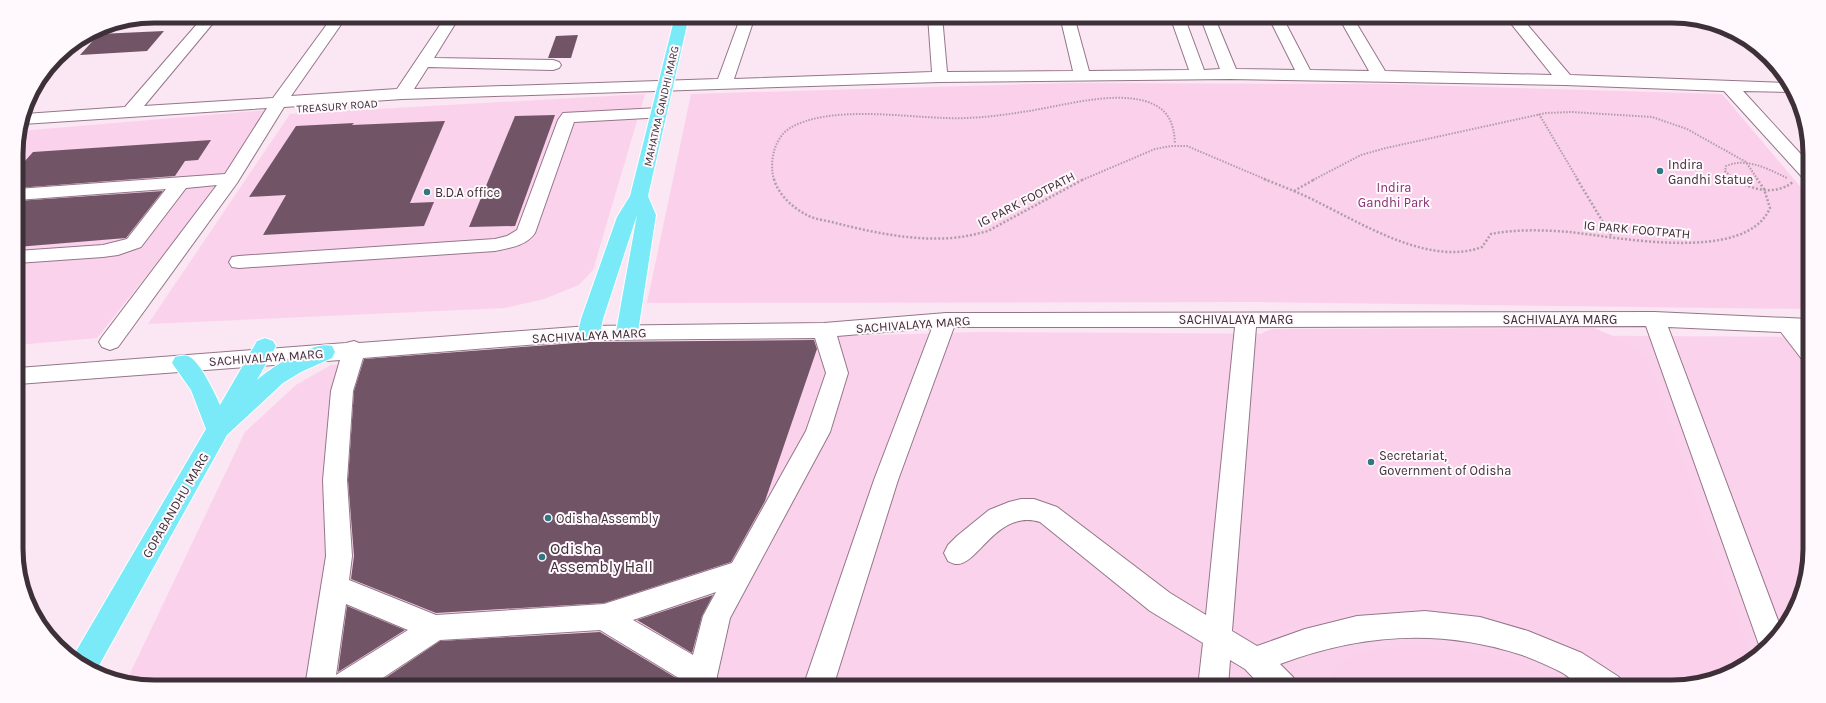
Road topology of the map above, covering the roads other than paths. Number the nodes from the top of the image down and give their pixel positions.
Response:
1 (206, 23) edge
2 (335, 23) edge
3 (448, 23) edge
4 (680, 23) edge
5 (746, 23) edge
6 (936, 23) edge
7 (1069, 23) edge
8 (1180, 23) edge
9 (1210, 23) edge
10 (1279, 23) edge
11 (1349, 23) edge
12 (1518, 23) edge
13 (423, 62) junction
14 (553, 65) dead end
15 (1198, 74) junction
16 (1230, 74) junction
17 (1082, 75) junction
18 (1305, 75) junction
19 (1380, 76) junction
20 (940, 77) junction
21 (1565, 80) junction
22 (724, 84) junction
23 (659, 86) junction
24 (1729, 86) junction
25 (1784, 88) edge
26 (402, 94) junction
27 (277, 105) junction
28 (130, 112) junction
29 (659, 113) junction
30 (27, 119) edge
31 (26, 126) edge
32 (1803, 167) edge
33 (231, 179) junction
34 (181, 182) junction
35 (23, 194) edge
36 (639, 196) junction
37 (23, 257) edge
38 (239, 262) dead end
39 (1803, 317) edge
40 (1246, 319) junction
41 (1654, 319) junction
42 (946, 320) junction
43 (628, 325) junction
44 (1787, 325) junction
45 (591, 326) junction
46 (1803, 326) edge
47 (824, 330) junction
48 (110, 342) dead end
49 (1803, 345) edge
50 (354, 350) junction
51 (262, 352) junction
52 (324, 352) junction
53 (23, 363) edge
54 (183, 363) junction
55 (23, 376) edge
56 (218, 429) junction
57 (957, 553) dead end
58 (740, 572) junction
59 (334, 586) junction
60 (604, 617) junction
61 (435, 628) junction
62 (1770, 635) edge
63 (1217, 636) junction
64 (1255, 660) junction
65 (86, 661) edge
66 (321, 680) edge
67 (355, 680) edge
68 (699, 680) edge
69 (702, 680) edge
70 (820, 680) edge
71 (1214, 680) edge
72 (1276, 680) edge
73 (1598, 680) edge

1 - 28 street
2 - 27 street
3 - 13 street
4 - 23 main road, MAHATMA GANDHI MARG
5 - 22 street
6 - 20 street
7 - 17 street
8 - 15 street
9 - 16 street
10 - 18 street
11 - 19 street
12 - 21 street
13 - 14 street
13 - 26 street
15 - 16 street
15 - 17 street
16 - 18 street
17 - 20 street
18 - 19 street
19 - 21 street
20 - 22 street
21 - 24 street
22 - 23 street
23 - 26 street
23 - 27 street, TREASURY ROAD
23 - 29 main road, MAHATMA GANDHI MARG
24 - 25 street
24 - 32 street
26 - 27 street
27 - 28 street
27 - 31 street, TREASURY ROAD
27 - 33 street
28 - 30 street
29 - 36 main road, MAHATMA GANDHI MARG
29 - 38 street
33 - 34 street
33 - 48 street
34 - 35 street
34 - 37 street
36 - 43 main road
36 - 45 main road, MAHATMA GANDHI MARG
39 - 43 street, SACHIVALAYA MARG
40 - 41 street, SACHIVALAYA MARG
40 - 42 street, SACHIVALAYA MARG
40 - 63 street
41 - 44 street, SACHIVALAYA MARG
41 - 62 street
42 - 47 street, SACHIVALAYA MARG
42 - 70 street
43 - 45 street, SACHIVALAYA MARG
43 - 47 street, SACHIVALAYA MARG
44 - 46 street, SACHIVALAYA MARG
44 - 49 street
45 - 50 street, SACHIVALAYA MARG
45 - 51 street, SACHIVALAYA MARG
47 - 58 street
50 - 52 street, SACHIVALAYA MARG
50 - 59 street
51 - 52 street, SACHIVALAYA MARG
51 - 53 street, SACHIVALAYA MARG
51 - 54 street, SACHIVALAYA MARG
51 - 56 main road, GOPABANDHU MARG
52 - 56 main road
54 - 55 street, SACHIVALAYA MARG
54 - 56 main road
56 - 65 main road, GOPABANDHU MARG
57 - 63 street
58 - 60 street
58 - 69 street
59 - 61 street
59 - 66 street
60 - 61 street
60 - 68 street
61 - 67 street
63 - 64 street
63 - 71 street
64 - 72 street
64 - 73 street

